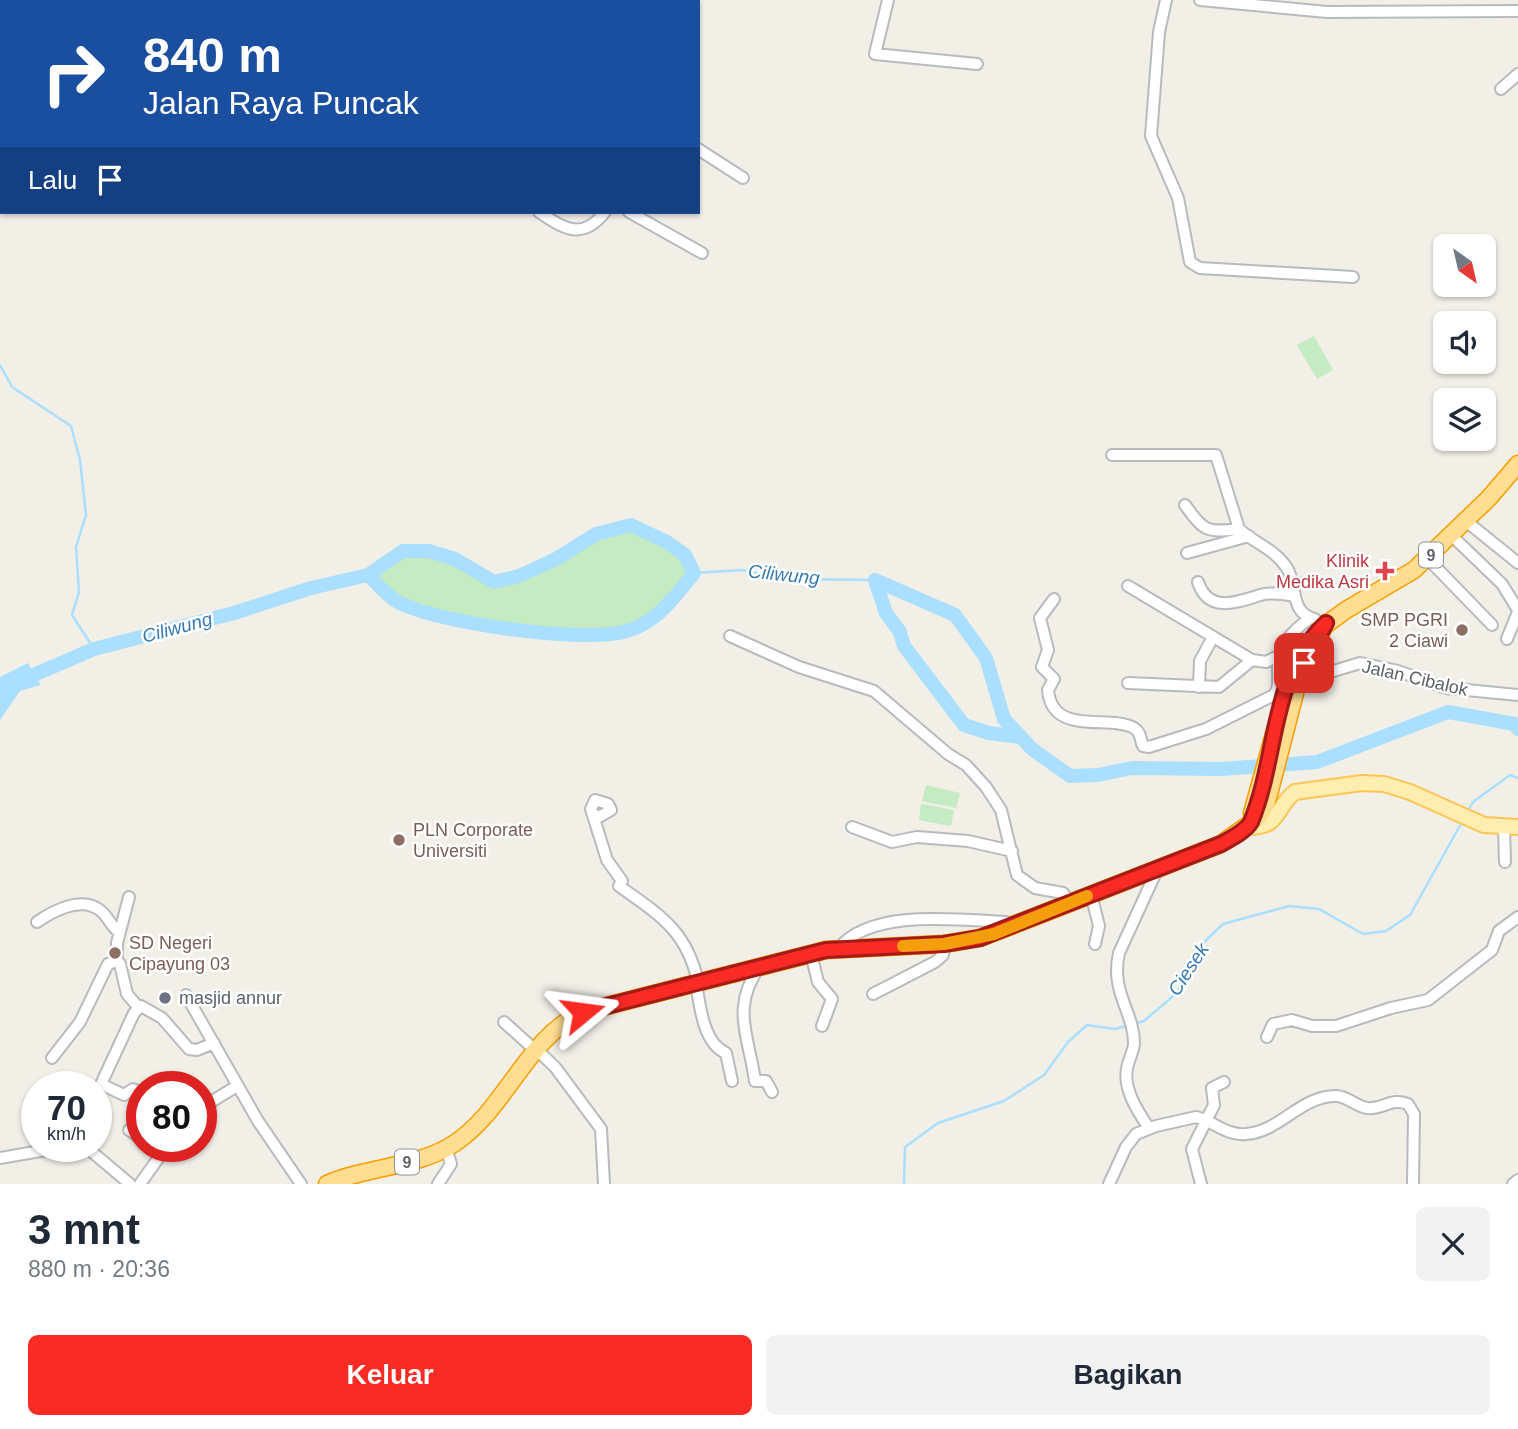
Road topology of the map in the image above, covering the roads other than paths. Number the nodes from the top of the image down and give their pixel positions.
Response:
1 (888, 0) edge
2 (1166, 0) edge
3 (1200, 0) edge
4 (1518, 11) edge
5 (977, 64) dead end
6 (1518, 74) edge
7 (1501, 89) dead end
8 (700, 150) edge
9 (743, 178) dead end
10 (542, 214) edge
11 (603, 214) edge
12 (633, 214) edge
13 (702, 253) dead end
14 (1353, 277) dead end
15 (1112, 455) dead end
16 (1518, 464) edge
17 (1185, 505) dead end
18 (1466, 521) junction
19 (1239, 529) junction
20 (1450, 534) junction
21 (1249, 536) junction
22 (1187, 553) dead end
23 (1428, 559) junction
24 (1518, 563) edge
25 (1198, 582) dead end
26 (1128, 586) dead end
27 (1294, 596) junction
28 (1054, 599) dead end
29 (1518, 611) edge
30 (1321, 625) junction
31 (1492, 625) dead end
32 (730, 636) dead end
33 (1213, 637) junction
34 (1507, 639) dead end
35 (1280, 655) junction
36 (1252, 660) junction
37 (1314, 677) dead end
38 (1128, 683) dead end
39 (1199, 687) junction
40 (1518, 695) edge
41 (592, 813) dead end
42 (1252, 821) junction
43 (852, 827) dead end
44 (1511, 827) edge
45 (1012, 851) junction
46 (1505, 862) dead end
47 (1157, 870) junction
48 (1091, 894) junction
49 (129, 897) dead end
50 (1070, 902) junction
51 (1518, 917) edge
52 (37, 922) dead end
53 (1006, 922) dead end
54 (119, 932) junction
55 (944, 944) junction
56 (1095, 944) dead end
57 (839, 948) junction
58 (811, 954) junction
59 (117, 961) junction
60 (760, 966) junction
61 (697, 982) junction
62 (873, 993) dead end
63 (186, 995) dead end
64 (139, 1008) junction
65 (504, 1022) dead end
66 (822, 1026) dead end
67 (1267, 1037) dead end
68 (214, 1043) junction
69 (536, 1050) junction
70 (52, 1058) dead end
71 (108, 1071) edge
72 (732, 1081) dead end
73 (1224, 1082) dead end
74 (237, 1086) junction
75 (772, 1092) dead end
76 (217, 1098) edge
77 (1206, 1122) junction
78 (1149, 1128) junction
79 (446, 1148) junction
80 (21, 1154) edge
81 (0, 1158) edge
82 (104, 1162) edge
83 (153, 1162) edge
84 (1518, 1180) edge
85 (130, 1184) edge
86 (140, 1184) edge
87 (301, 1184) edge
88 (327, 1184) edge
89 (438, 1184) edge
90 (604, 1184) edge
91 (1109, 1184) edge
92 (1201, 1184) edge
93 (1413, 1184) edge
94 (1513, 1184) edge

1 - 5 street
2 - 14 street
3 - 4 street
6 - 7 street
8 - 9 street
10 - 11 street
12 - 13 street
15 - 19 street
16 - 18 highway, 9
17 - 19 street
18 - 20 highway, 9
18 - 24 street
19 - 21 street
20 - 23 highway, 9
20 - 29 street
21 - 22 street
21 - 27 street
23 - 30 highway, 9
23 - 31 street
25 - 27 street
26 - 33 street
27 - 30 street
28 - 35 street
29 - 34 street
30 - 35 street
30 - 42 highway
32 - 45 street
33 - 36 street
33 - 39 street
35 - 36 street
36 - 39 street
37 - 40 street, Jalan Cibalok
38 - 39 street
41 - 61 street
42 - 44 main road
42 - 47 highway, 9
43 - 45 street
44 - 46 street
45 - 50 street
47 - 48 highway, 9
47 - 78 street
48 - 50 highway, 9
48 - 56 street
49 - 54 street
50 - 55 highway, 9
51 - 67 street
52 - 54 street
53 - 57 street
54 - 59 street
55 - 57 highway, 9
55 - 62 street
57 - 58 highway, 9
58 - 60 highway, 9
58 - 66 street
59 - 64 street
59 - 70 street
60 - 61 highway, 9
60 - 75 street
61 - 69 highway, 9
61 - 72 street
63 - 68 street
64 - 68 street
64 - 71 street
65 - 69 street
68 - 74 street
69 - 79 highway, 9
69 - 90 street
73 - 77 street
74 - 76 street
74 - 87 street
77 - 78 street
77 - 92 street
77 - 93 street
78 - 91 street
79 - 88 highway, 9
79 - 89 street
80 - 81 street
82 - 85 street
83 - 86 street
84 - 94 street

